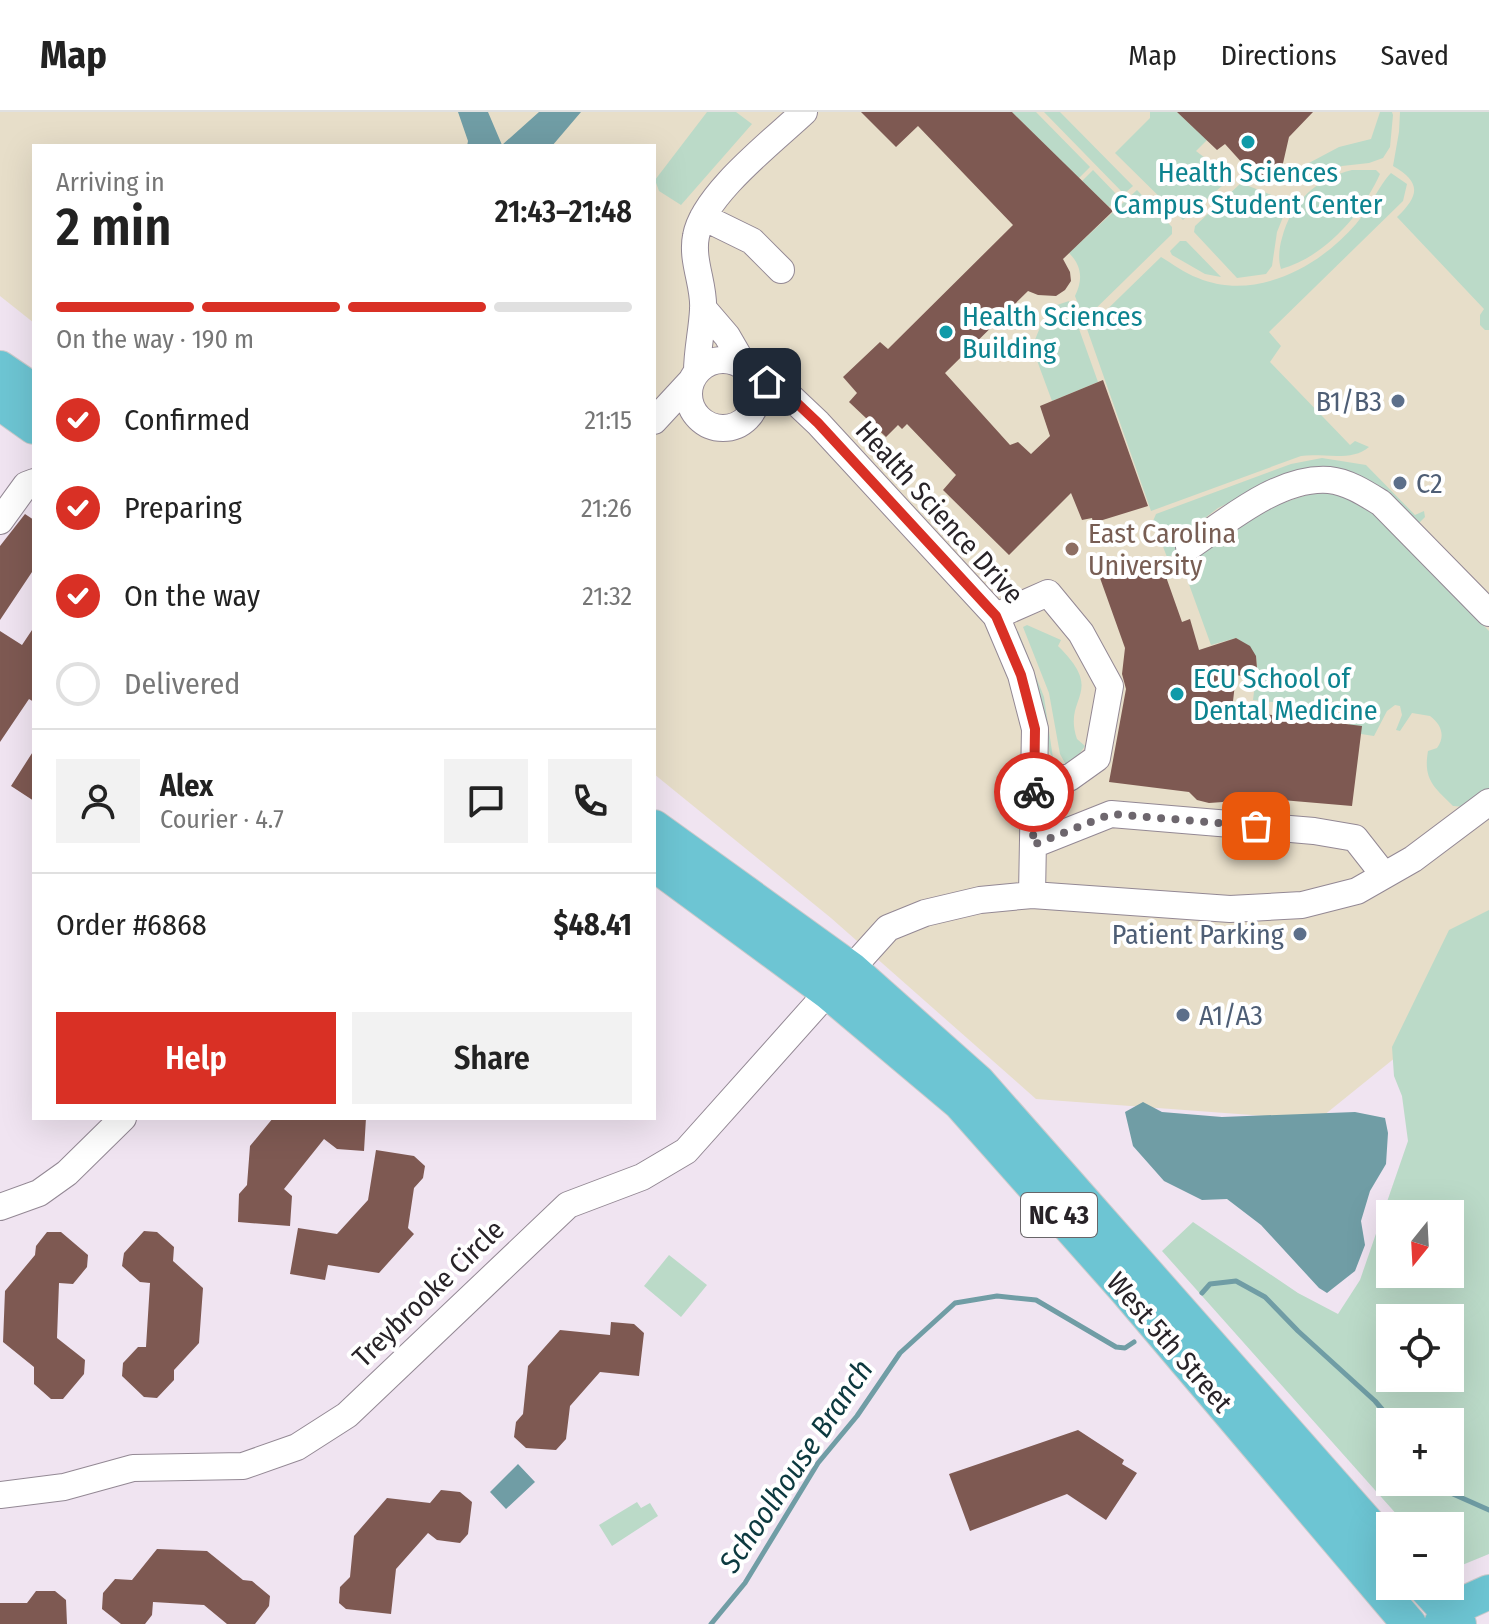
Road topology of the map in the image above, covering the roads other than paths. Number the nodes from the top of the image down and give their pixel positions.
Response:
1 (804, 112) edge
2 (699, 227) junction
3 (777, 275) dead end
4 (703, 308) junction
5 (0, 368) edge
6 (749, 371) junction
7 (694, 376) junction
8 (32, 390) edge
9 (0, 403) edge
10 (809, 415) junction
11 (750, 416) junction
12 (656, 419) edge
13 (704, 423) junction
14 (32, 426) edge
15 (656, 427) edge
16 (32, 483) edge
17 (0, 521) edge
18 (1189, 547) dead end
19 (1489, 613) edge
20 (996, 616) junction
21 (1034, 778) junction
22 (1489, 802) edge
23 (656, 829) edge
24 (1033, 845) junction
25 (656, 865) edge
26 (1384, 875) junction
27 (1032, 895) junction
28 (840, 981) junction
29 (121, 1120) edge
30 (0, 1207) edge
31 (0, 1495) edge
32 (1376, 1533) edge
33 (1489, 1592) edge
34 (1434, 1600) edge
35 (1449, 1620) edge
36 (1409, 1624) edge

1 - 2 street
2 - 3 street
2 - 4 street
4 - 6 street
4 - 7 street
5 - 8 main road
6 - 7 street
6 - 10 street, Health Science Drive
6 - 11 street
7 - 12 street
7 - 13 street
9 - 14 main road
10 - 11 street
10 - 20 street, Health Science Drive
11 - 13 street
13 - 15 street
16 - 17 street
18 - 19 street
20 - 21 street, Health Science Drive
20 - 21 street
21 - 24 street, Health Science Drive
22 - 26 street, Treybrooke Circle
23 - 28 main road, West 5th Street / NC 43
24 - 26 street
24 - 27 street, Health Science Drive
25 - 28 main road, West 5th Street / NC 43
26 - 27 street, Treybrooke Circle
27 - 28 street, Treybrooke Circle
28 - 31 street, Treybrooke Circle
28 - 32 main road, West 5th Street / NC 43
28 - 36 main road, West 5th Street / NC 43
29 - 30 street
33 - 35 main road
34 - 35 main road

